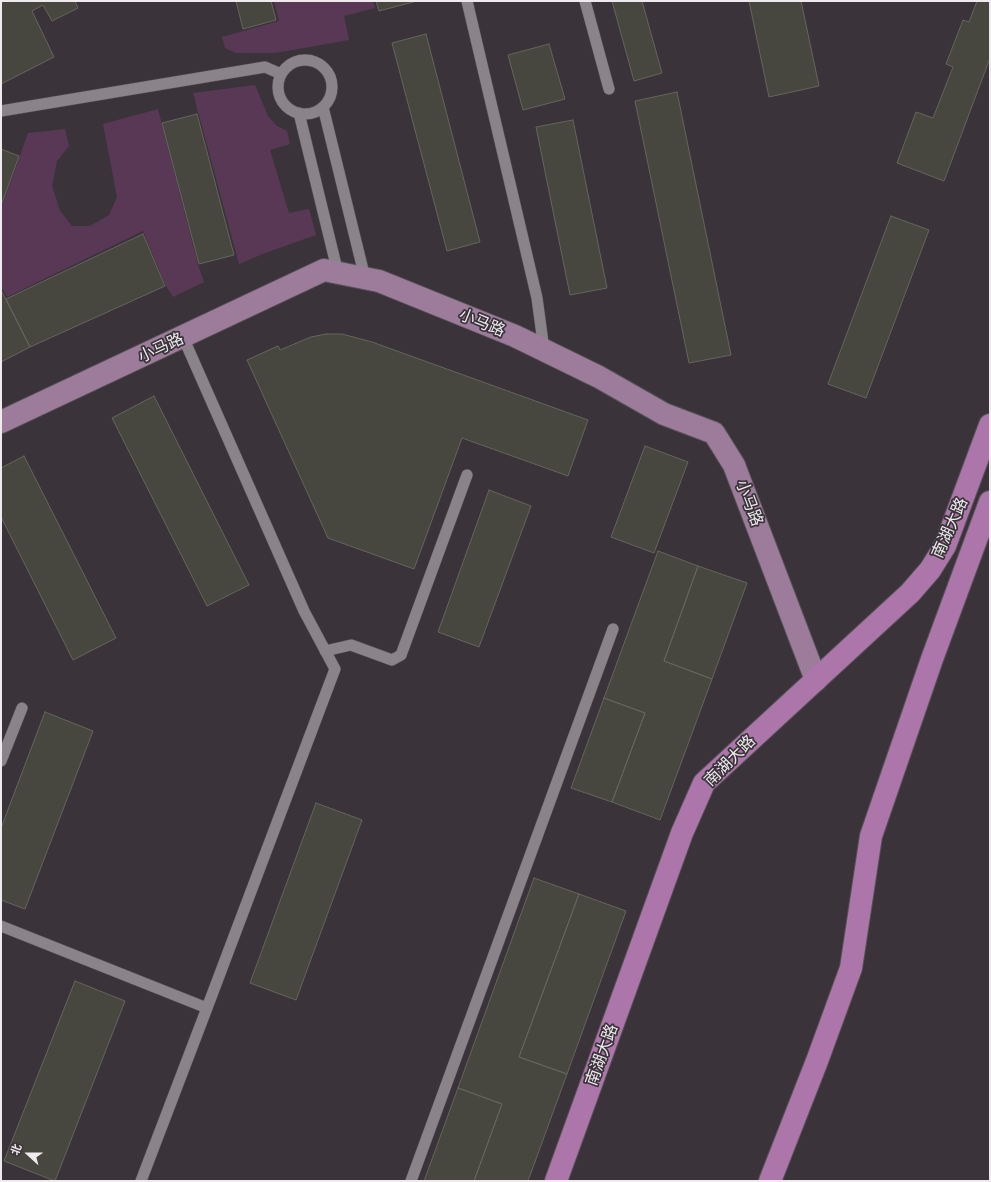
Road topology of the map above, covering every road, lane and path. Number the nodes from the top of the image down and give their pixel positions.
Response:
1 (467, 1) edge
2 (585, 1) edge
3 (281, 74) junction
4 (608, 89) dead end
5 (323, 107) junction
6 (1, 111) edge
7 (299, 113) junction
8 (338, 273) junction
9 (365, 278) junction
10 (183, 337) junction
11 (544, 350) junction
12 (1, 422) edge
13 (990, 425) edge
14 (467, 475) dead end
15 (990, 502) edge
16 (613, 630) dead end
17 (325, 651) junction
18 (816, 680) junction
19 (22, 708) dead end
20 (1, 762) edge
21 (1, 926) edge
22 (207, 1008) junction
23 (141, 1181) edge
24 (411, 1181) edge
25 (556, 1181) edge
26 (770, 1181) edge

1 - 11 lane
2 - 4 lane
3 - 5 lane
3 - 6 lane
3 - 7 lane
5 - 7 lane
5 - 9 lane
7 - 8 lane
8 - 9 street, 小马路
8 - 10 street, 小马路
9 - 11 street, 小马路
10 - 12 street, 小马路
10 - 17 lane
11 - 18 street, 小马路
13 - 18 main road, 南湖大路
14 - 17 lane
15 - 26 main road, 南湖大路
16 - 24 lane
17 - 22 lane
18 - 25 main road, 南湖大路
19 - 20 lane
21 - 22 lane
22 - 23 lane

